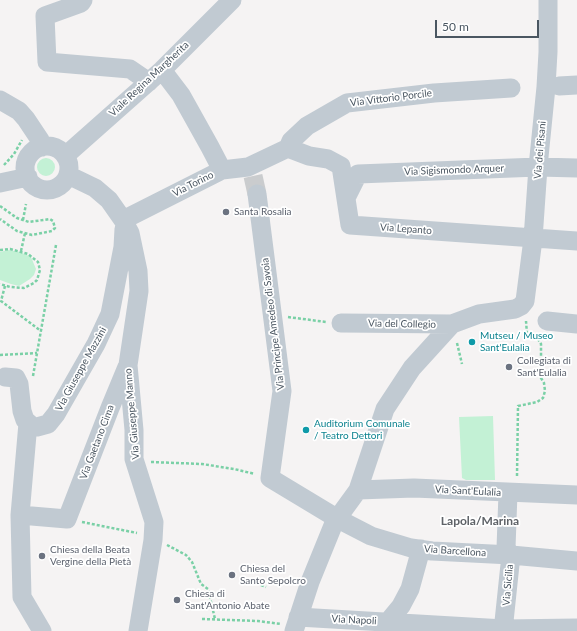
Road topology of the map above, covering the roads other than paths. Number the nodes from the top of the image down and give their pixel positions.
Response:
1 (83, 0) edge
2 (232, 0) edge
3 (548, 0) edge
4 (155, 76) junction
5 (511, 88) dead end
6 (0, 100) edge
7 (19, 111) junction
8 (0, 118) edge
9 (42, 147) junction
10 (288, 148) junction
11 (65, 156) junction
12 (538, 167) junction
13 (577, 168) edge
14 (222, 170) junction
15 (68, 175) junction
16 (28, 177) junction
17 (253, 179) junction
18 (0, 183) edge
19 (346, 198) junction
20 (123, 220) junction
21 (533, 238) junction
22 (577, 241) edge
23 (525, 301) joint
24 (547, 321) dead end
25 (341, 323) road end
26 (577, 324) edge
27 (449, 327) junction
28 (128, 365) junction
29 (5, 377) dead end
30 (28, 423) junction
31 (270, 478) joint
32 (358, 490) junction
33 (512, 493) junction
34 (577, 495) edge
35 (20, 515) junction
36 (338, 519) junction
37 (421, 549) junction
38 (511, 555) junction
39 (577, 562) edge
40 (296, 625) edge
41 (384, 626) edge
42 (577, 628) edge
43 (504, 630) edge
44 (42, 631) edge
45 (138, 631) edge

1 - 4 street
2 - 4 street, Viale Regina Margherita
3 - 12 street, Via dei Pisani
4 - 11 street, Viale Regina Margherita
4 - 14 street
5 - 10 street, Via Vittorio Porcile
6 - 7 street
7 - 8 street
7 - 9 street
9 - 11 street
9 - 16 street
10 - 17 street, Via Torino
10 - 19 street, Via Lepanto
11 - 15 street
12 - 13 street, Via Sigismondo Arquer
12 - 19 street, Via Sigismondo Arquer
12 - 21 street, Via dei Pisani
14 - 17 street, Via Torino
14 - 20 street, Via Torino
15 - 16 street
15 - 20 street, Via Giuseppe Manno
16 - 18 street
17 - 31 street, Via Principe Amedeo di Savoia
19 - 21 street, Via Lepanto
20 - 28 street, Via Giuseppe Manno
20 - 30 street, Via Giuseppe Mazzini
21 - 22 street, Via Lepanto
21 - 23 street, Via dei Pisani
23 - 27 street, Via del Collegio
24 - 26 street
25 - 27 street, Via del Collegio
27 - 32 street
28 - 35 street, Via Gaetano Cima
28 - 45 street, Via Giuseppe Manno
29 - 30 street
30 - 35 street
31 - 36 street, Via Barcellona
32 - 33 street, Via Sant'Eulalia
32 - 36 street
33 - 34 street, Via Sant'Eulalia
33 - 38 street, Via Sicilia
35 - 44 street
36 - 37 street, Via Barcellona
36 - 40 street
37 - 38 street, Via Barcellona
37 - 41 street
38 - 39 street, Via Barcellona
38 - 43 street, Via Sicilia
40 - 41 street, Via Napoli
41 - 43 street, Via Napoli
42 - 43 street, Via Napoli

